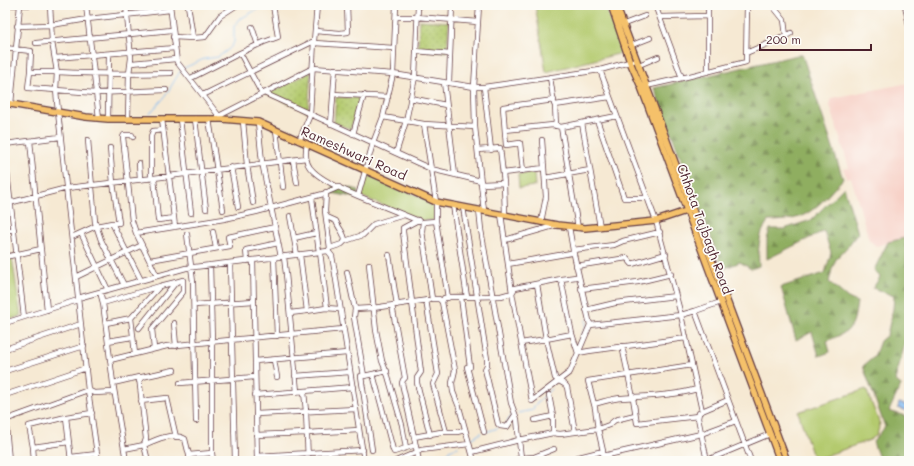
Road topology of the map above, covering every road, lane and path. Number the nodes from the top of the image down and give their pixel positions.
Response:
1 (13, 5) edge
2 (20, 5) edge
3 (50, 5) edge
4 (86, 5) edge
5 (126, 5) edge
6 (188, 5) edge
7 (237, 5) edge
8 (273, 5) edge
9 (317, 5) edge
10 (347, 5) edge
11 (396, 5) edge
12 (418, 5) edge
13 (452, 5) edge
14 (479, 5) edge
15 (610, 5) edge
16 (616, 5) edge
17 (656, 5) edge
18 (708, 5) edge
19 (747, 5) edge
20 (772, 5) edge
21 (905, 5) edge
22 (170, 8) edge
23 (127, 15) junction
24 (645, 16) dead end
25 (708, 16) junction
26 (396, 17) junction
27 (418, 17) junction
28 (660, 18) junction
29 (88, 19) junction
30 (452, 19) junction
31 (478, 22) junction
32 (624, 24) junction
33 (50, 25) junction
34 (17, 26) junction
35 (909, 26) edge
36 (252, 27) dead end
37 (172, 30) junction
38 (315, 31) junction
39 (129, 33) junction
40 (791, 33) dead end
41 (786, 36) junction
42 (174, 37) junction
43 (90, 38) junction
44 (192, 38) junction
45 (650, 38) dead end
46 (52, 42) junction
47 (314, 42) junction
48 (36, 44) dead end
49 (258, 45) junction
50 (632, 45) junction
51 (5, 48) edge
52 (175, 48) junction
53 (394, 48) junction
54 (16, 49) junction
55 (131, 51) junction
56 (416, 51) junction
57 (240, 53) junction
58 (746, 53) junction
59 (109, 54) junction
60 (450, 54) junction
61 (92, 55) junction
62 (658, 57) dead end
63 (55, 58) junction
64 (176, 59) junction
65 (630, 62) junction
66 (638, 62) junction
67 (132, 63) junction
68 (313, 68) junction
69 (335, 69) junction
70 (600, 70) junction
71 (30, 72) junction
72 (57, 72) junction
73 (110, 72) junction
74 (250, 72) junction
75 (708, 72) junction
76 (171, 73) dead end
77 (94, 74) junction
78 (129, 74) junction
79 (393, 74) junction
80 (415, 77) junction
81 (550, 77) junction
82 (191, 78) junction
83 (682, 78) junction
84 (446, 82) junction
85 (646, 86) junction
86 (474, 87) junction
87 (484, 87) junction
88 (56, 90) junction
89 (166, 90) dead end
90 (129, 92) junction
91 (96, 93) junction
92 (109, 93) junction
93 (263, 94) junction
94 (333, 94) junction
95 (204, 95) junction
96 (364, 95) junction
97 (388, 97) junction
98 (610, 97) junction
99 (410, 98) junction
100 (8, 103) edge
101 (554, 103) junction
102 (446, 105) junction
103 (58, 112) junction
104 (310, 115) junction
105 (617, 116) junction
106 (383, 117) junction
107 (99, 118) junction
108 (218, 118) junction
109 (108, 119) junction
110 (128, 119) junction
111 (162, 119) junction
112 (180, 119) junction
113 (195, 119) junction
114 (209, 119) junction
115 (597, 120) junction
116 (242, 121) junction
117 (406, 121) junction
118 (258, 122) junction
119 (582, 123) junction
120 (331, 124) junction
121 (424, 124) junction
122 (449, 126) junction
123 (558, 126) junction
124 (475, 128) junction
125 (163, 130) junction
126 (276, 130) junction
127 (505, 130) junction
128 (353, 134) junction
129 (133, 137) dead end
130 (60, 138) junction
131 (88, 140) dead end
132 (542, 140) dead end
133 (30, 141) junction
134 (299, 141) junction
135 (374, 143) junction
136 (5, 144) edge
137 (307, 144) junction
138 (110, 148) dead end
139 (478, 150) junction
140 (491, 150) junction
141 (396, 153) junction
142 (5, 156) edge
143 (306, 158) junction
144 (293, 160) junction
145 (279, 162) junction
146 (139, 163) dead end
147 (262, 164) junction
148 (247, 165) junction
149 (231, 167) junction
150 (544, 168) junction
151 (216, 169) junction
152 (431, 169) junction
153 (366, 170) junction
154 (590, 170) junction
155 (201, 171) junction
156 (523, 171) junction
157 (186, 173) junction
158 (503, 173) junction
159 (569, 174) junction
160 (455, 175) junction
161 (169, 176) junction
162 (152, 178) junction
163 (545, 178) junction
164 (140, 179) junction
165 (6, 181) edge
166 (128, 181) junction
167 (297, 183) dead end
168 (482, 183) junction
169 (504, 183) junction
170 (113, 184) junction
171 (91, 185) junction
172 (283, 187) dead end
173 (339, 187) junction
174 (66, 188) junction
175 (326, 192) junction
176 (36, 196) junction
177 (358, 196) junction
178 (312, 198) junction
179 (648, 198) junction
180 (436, 202) junction
181 (10, 203) junction
182 (253, 203) dead end
183 (5, 204) edge
184 (452, 205) junction
185 (238, 207) dead end
186 (463, 208) junction
187 (206, 209) dead end
188 (271, 209) junction
189 (223, 210) dead end
190 (482, 210) junction
191 (690, 210) junction
192 (325, 213) junction
193 (191, 214) dead end
194 (404, 215) junction
195 (503, 215) junction
196 (290, 216) dead end
197 (174, 218) junction
198 (420, 221) junction
199 (436, 221) junction
200 (656, 221) junction
201 (541, 222) junction
202 (112, 223) junction
203 (557, 225) junction
204 (96, 226) junction
205 (175, 227) junction
206 (275, 227) junction
207 (570, 227) junction
208 (600, 227) junction
209 (578, 228) junction
210 (14, 229) junction
211 (5, 231) edge
212 (213, 232) dead end
213 (660, 232) junction
214 (81, 233) junction
215 (136, 233) junction
216 (316, 233) junction
217 (187, 234) dead end
218 (72, 237) junction
219 (294, 238) junction
220 (504, 240) junction
221 (344, 241) junction
222 (278, 243) junction
223 (142, 245) junction
224 (216, 248) junction
225 (329, 249) junction
226 (41, 250) junction
227 (572, 251) junction
228 (320, 252) junction
229 (127, 253) junction
230 (188, 253) junction
231 (16, 254) junction
232 (666, 254) junction
233 (298, 255) junction
234 (389, 256) dead end
235 (5, 257) edge
236 (282, 257) junction
237 (274, 258) junction
238 (111, 260) junction
239 (150, 260) junction
240 (253, 260) junction
241 (247, 261) junction
242 (230, 263) junction
243 (369, 264) dead end
244 (508, 264) junction
245 (210, 265) junction
246 (576, 266) junction
247 (97, 267) junction
248 (192, 267) junction
249 (347, 272) dead end
250 (671, 274) junction
251 (157, 276) junction
252 (576, 277) dead end
253 (76, 278) junction
254 (150, 278) junction
255 (561, 279) junction
256 (141, 280) junction
257 (176, 282) junction
258 (537, 284) junction
259 (124, 285) junction
260 (160, 286) junction
261 (154, 288) junction
262 (581, 288) junction
263 (108, 290) junction
264 (100, 292) junction
265 (512, 293) junction
266 (477, 296) junction
267 (493, 296) junction
268 (676, 296) junction
269 (460, 297) junction
270 (467, 297) junction
271 (448, 298) junction
272 (78, 299) junction
273 (432, 299) junction
274 (426, 300) junction
275 (254, 301) junction
276 (230, 302) junction
277 (442, 302) junction
278 (721, 302) junction
279 (103, 303) junction
280 (412, 303) junction
281 (211, 304) junction
282 (194, 305) junction
283 (394, 305) junction
284 (327, 308) junction
285 (373, 308) junction
286 (340, 309) junction
287 (355, 309) junction
288 (47, 310) junction
289 (586, 310) junction
290 (307, 311) junction
291 (695, 311) junction
292 (290, 313) junction
293 (682, 315) junction
294 (24, 317) junction
295 (131, 318) junction
296 (5, 323) edge
297 (174, 323) dead end
298 (81, 324) junction
299 (106, 324) junction
300 (590, 325) junction
301 (139, 328) dead end
302 (343, 329) junction
303 (292, 334) junction
304 (572, 334) junction
305 (277, 336) junction
306 (132, 337) junction
307 (254, 338) junction
308 (686, 338) junction
309 (546, 339) junction
310 (232, 340) junction
311 (108, 341) junction
312 (212, 342) junction
313 (194, 343) junction
314 (521, 344) junction
315 (84, 346) junction
316 (176, 346) junction
317 (622, 346) junction
318 (5, 349) edge
319 (154, 349) junction
320 (347, 353) junction
321 (578, 353) junction
322 (134, 354) junction
323 (294, 358) junction
324 (110, 360) junction
325 (274, 360) junction
326 (255, 362) junction
327 (692, 365) junction
328 (86, 368) junction
329 (174, 370) dead end
330 (5, 371) edge
331 (386, 371) junction
332 (350, 372) junction
333 (372, 374) junction
334 (628, 374) junction
335 (295, 376) junction
336 (363, 376) junction
337 (255, 377) junction
338 (277, 377) dead end
339 (351, 378) junction
340 (233, 379) junction
341 (212, 380) junction
342 (557, 380) junction
343 (139, 381) junction
344 (194, 382) junction
345 (113, 383) junction
346 (180, 383) dead end
347 (352, 387) junction
348 (697, 389) junction
349 (88, 390) junction
350 (114, 392) junction
351 (297, 392) junction
352 (304, 392) junction
353 (255, 395) junction
354 (549, 395) dead end
355 (5, 396) edge
356 (633, 398) junction
357 (728, 400) junction
358 (141, 401) junction
359 (594, 404) junction
360 (356, 409) junction
361 (306, 411) junction
362 (702, 411) junction
363 (92, 413) junction
364 (256, 414) junction
365 (515, 415) junction
366 (635, 415) junction
367 (553, 416) junction
368 (698, 416) junction
369 (66, 417) junction
370 (5, 418) edge
371 (535, 420) dead end
372 (196, 421) dead end
373 (736, 421) junction
374 (598, 429) junction
375 (359, 430) junction
376 (465, 430) junction
377 (446, 432) junction
378 (484, 432) dead end
379 (575, 432) junction
380 (307, 433) junction
381 (553, 433) junction
382 (773, 433) junction
383 (701, 434) junction
384 (256, 435) junction
385 (430, 435) junction
386 (176, 437) junction
387 (414, 437) junction
388 (519, 440) junction
389 (69, 442) junction
390 (467, 443) junction
391 (6, 445) edge
392 (144, 445) junction
393 (416, 445) junction
394 (745, 445) junction
395 (33, 447) junction
396 (406, 448) junction
397 (124, 449) junction
398 (554, 449) dead end
399 (362, 450) junction
400 (372, 450) dead end
401 (417, 452) junction
402 (472, 452) junction
403 (212, 453) junction
404 (97, 454) junction
405 (308, 454) junction
406 (189, 455) junction
407 (604, 456) edge
408 (257, 458) edge
409 (521, 458) junction
410 (71, 459) edge
411 (9, 461) edge
412 (34, 461) edge
413 (98, 461) edge
414 (126, 461) edge
415 (148, 461) edge
416 (190, 461) edge
417 (213, 461) edge
418 (235, 461) edge
419 (308, 461) edge
420 (364, 461) edge
421 (396, 461) edge
422 (419, 461) edge
423 (474, 461) edge
424 (512, 461) edge
425 (563, 461) edge
426 (707, 461) edge
427 (751, 461) edge
428 (780, 461) edge
429 (787, 461) edge

1 - 2 street
2 - 3 street
2 - 34 street
3 - 33 street
4 - 29 street
5 - 23 street
6 - 44 street
7 - 44 street
8 - 49 street
9 - 38 street
10 - 38 street
11 - 26 street
12 - 27 street
13 - 30 street
14 - 31 street
15 - 65 main road, Chhota Tajbagh Road
16 - 32 main road
17 - 28 street
18 - 25 street
19 - 58 street
20 - 41 street
21 - 35 street
22 - 23 street
22 - 37 street
23 - 29 street
23 - 39 street
24 - 32 street
25 - 28 street
25 - 75 street
26 - 27 street
26 - 53 street
27 - 30 street
27 - 56 street
28 - 83 street
29 - 33 street
29 - 43 street
30 - 31 street
30 - 60 street
31 - 86 street
32 - 50 main road
33 - 34 street
33 - 46 street
34 - 54 street
36 - 49 street
37 - 39 street
37 - 42 street
38 - 47 street
39 - 43 street
39 - 55 street
40 - 41 street
41 - 58 street
42 - 44 street
42 - 52 street
43 - 46 street
43 - 61 street
45 - 50 street
46 - 48 street
46 - 63 street
47 - 53 street
47 - 68 street
47 - 74 street
49 - 57 street
50 - 66 main road
51 - 54 street
52 - 55 street
52 - 64 street
53 - 79 street
54 - 71 street
54 - 100 street
55 - 59 street
55 - 67 street
56 - 60 street
56 - 80 street
57 - 74 street
57 - 82 street
58 - 75 street
59 - 61 street
59 - 73 street
60 - 84 street
61 - 63 street
61 - 77 street
62 - 66 street
63 - 72 street
64 - 67 street
64 - 82 street
65 - 66 street
65 - 70 street
65 - 191 main road, Chhota Tajbagh Road
66 - 85 main road
67 - 78 street
68 - 69 street
68 - 93 street
68 - 104 street
69 - 79 street
69 - 94 street
70 - 81 street
70 - 98 street
71 - 72 street
71 - 88 street
72 - 77 street
72 - 88 street
73 - 77 street
73 - 78 street
73 - 92 street
74 - 93 street
74 - 95 street
75 - 83 street
76 - 78 street
77 - 91 street
78 - 90 street
79 - 80 street
79 - 97 street
80 - 84 street
80 - 99 street
81 - 87 street
81 - 101 street
82 - 95 street
83 - 85 street
84 - 86 street
84 - 102 street
85 - 191 main road
86 - 87 street
86 - 124 street
87 - 140 street
88 - 91 street
88 - 103 street
89 - 90 street
90 - 92 street
90 - 110 street
91 - 92 street
91 - 107 street
92 - 109 street
93 - 104 street
93 - 108 street
94 - 96 street
94 - 120 street
95 - 108 street
96 - 97 street
96 - 128 street
97 - 106 street
98 - 101 street
98 - 105 street
99 - 102 street
99 - 117 street
100 - 103 main road, Rameshwari Road
101 - 123 street
101 - 127 street
102 - 122 street
103 - 107 main road, Rameshwari Road
103 - 130 street
104 - 120 street
104 - 134 street
105 - 115 street
105 - 179 street
106 - 117 street
106 - 135 street
107 - 109 main road, Rameshwari Road
108 - 114 main road, Rameshwari Road
108 - 116 main road, Rameshwari Road
109 - 110 main road, Rameshwari Road
110 - 111 main road, Rameshwari Road
111 - 112 main road, Rameshwari Road
111 - 125 street
112 - 113 main road, Rameshwari Road
112 - 157 street
113 - 114 main road, Rameshwari Road
113 - 155 street
114 - 151 street
115 - 119 street
115 - 179 street
116 - 118 main road, Rameshwari Road
116 - 148 street
117 - 121 street
117 - 141 street
118 - 126 main road, Rameshwari Road
118 - 147 street
119 - 123 street
119 - 154 street
120 - 128 street
121 - 122 street
121 - 152 street
122 - 124 street
122 - 160 street
123 - 127 street
123 - 159 street
124 - 139 street
125 - 161 street
125 - 162 street
126 - 134 main road, Rameshwari Road
126 - 145 street
127 - 156 street
128 - 135 street
129 - 166 street
130 - 133 street
130 - 174 street
131 - 171 street
132 - 150 street
133 - 136 street
133 - 176 street
134 - 137 main road, Rameshwari Road
135 - 141 street
135 - 153 street
137 - 143 street
137 - 153 main road, Rameshwari Road
138 - 170 street
139 - 140 street
139 - 168 street
140 - 158 street
141 - 152 street
142 - 165 street
143 - 144 street
143 - 173 street
144 - 145 street
144 - 167 street
145 - 147 street
145 - 172 street
146 - 164 street
147 - 148 street
147 - 188 street
148 - 149 street
148 - 182 street
149 - 151 street
149 - 185 street
150 - 156 street
150 - 163 street
151 - 155 street
151 - 189 street
152 - 160 street
152 - 180 street
153 - 177 street
153 - 180 main road, Rameshwari Road
154 - 159 street
154 - 208 street
155 - 157 street
155 - 187 street
156 - 158 street
157 - 161 street
157 - 193 street
158 - 169 street
159 - 163 street
159 - 209 street
160 - 168 street
161 - 162 street
161 - 197 street
162 - 164 street
162 - 197 street
163 - 201 street
164 - 166 street
165 - 181 street
166 - 170 street
166 - 215 street
168 - 169 street
168 - 190 street
169 - 195 street
170 - 171 street
170 - 202 street
171 - 174 street
171 - 204 street
173 - 175 street
173 - 177 street
174 - 176 street
174 - 218 street
175 - 178 street
175 - 192 street
176 - 181 street
176 - 226 street
177 - 194 street
178 - 188 street
178 - 216 street
179 - 200 street
180 - 184 main road, Rameshwari Road
180 - 199 street
181 - 183 street
181 - 210 street
184 - 186 main road, Rameshwari Road
184 - 270 street
186 - 190 main road, Rameshwari Road
186 - 266 street
188 - 205 street
188 - 206 street
190 - 195 main road, Rameshwari Road
190 - 267 street
191 - 200 main road, Rameshwari Road
191 - 278 main road, Chhota Tajbagh Road
191 - 382 main road
192 - 221 street
192 - 225 street
194 - 198 street
194 - 221 street
195 - 201 main road, Rameshwari Road
195 - 220 street
196 - 219 street
197 - 205 street
198 - 199 street
198 - 273 street
198 - 280 street
199 - 271 street
200 - 208 main road, Rameshwari Road
200 - 213 street
201 - 203 main road, Rameshwari Road
202 - 204 street
202 - 229 street
203 - 207 main road, Rameshwari Road
203 - 220 street
204 - 214 street
204 - 238 street
205 - 215 street
206 - 222 street
206 - 224 street
207 - 209 main road, Rameshwari Road
207 - 227 street
208 - 209 main road, Rameshwari Road
210 - 211 street
210 - 231 street
212 - 224 street
213 - 227 street
213 - 232 street
214 - 218 street
214 - 247 street
215 - 223 street
216 - 219 street
216 - 228 street
217 - 230 street
218 - 253 street
219 - 233 street
220 - 244 street
221 - 225 street
222 - 236 street
222 - 241 street
223 - 229 street
223 - 239 street
224 - 230 street
225 - 228 street
225 - 286 street
226 - 231 street
226 - 288 street
227 - 244 street
227 - 246 street
228 - 233 street
228 - 284 street
229 - 238 street
229 - 256 street
230 - 239 street
230 - 248 street
231 - 235 street
231 - 294 street
232 - 246 street
232 - 250 street
233 - 236 street
233 - 290 street
234 - 283 street
236 - 237 street
236 - 292 street
237 - 240 street
237 - 305 street
238 - 247 street
238 - 259 street
239 - 251 street
240 - 241 street
240 - 275 street
241 - 242 street
242 - 245 street
242 - 276 street
243 - 285 street
244 - 265 street
245 - 248 street
245 - 281 street
246 - 262 street
247 - 253 street
247 - 263 street
248 - 251 street
248 - 282 street
249 - 287 street
250 - 262 street
250 - 268 street
251 - 254 street
252 - 255 street
253 - 272 street
254 - 256 street
254 - 261 street
255 - 258 street
255 - 304 street
256 - 259 street
257 - 260 street
257 - 301 street
257 - 319 street
258 - 265 street
258 - 309 street
259 - 263 street
260 - 261 street
260 - 295 street
261 - 279 street
262 - 289 street
263 - 264 street
264 - 272 street
264 - 279 street
265 - 267 street
265 - 314 street
266 - 267 street
266 - 270 street
266 - 365 street
267 - 365 street
268 - 289 street
268 - 293 street
269 - 270 street
269 - 271 street
269 - 378 street
271 - 277 street
272 - 288 street
272 - 298 street
273 - 274 street
273 - 277 street
274 - 280 street
274 - 377 street
275 - 276 street
275 - 307 street
276 - 281 street
276 - 310 street
277 - 376 street
278 - 291 street
278 - 382 main road, Chhota Tajbagh Road
279 - 299 street
280 - 283 street
280 - 385 street
281 - 282 street
281 - 312 street
282 - 313 street
283 - 285 street
283 - 387 street
284 - 286 street
284 - 290 street
285 - 287 street
285 - 331 street
286 - 302 street
287 - 336 street
288 - 294 street
289 - 300 street
290 - 292 street
291 - 293 street
291 - 357 street
292 - 303 street
293 - 300 street
293 - 308 street
294 - 296 street
295 - 299 street
295 - 306 street
297 - 316 street
298 - 315 street
298 - 318 street
299 - 311 street
300 - 321 street
302 - 303 street
302 - 320 street
303 - 305 street
303 - 323 street
304 - 309 street
304 - 321 street
305 - 307 street
306 - 311 street
306 - 322 street
307 - 310 street
307 - 326 street
308 - 317 street
308 - 327 street
309 - 314 street
309 - 342 street
310 - 312 street
310 - 340 street
311 - 324 street
312 - 313 street
312 - 341 street
313 - 316 street
313 - 344 street
314 - 342 street
315 - 328 street
315 - 330 street
316 - 319 street
317 - 321 street
317 - 334 street
319 - 322 street
320 - 323 street
320 - 332 street
321 - 342 street
322 - 324 street
323 - 325 street
323 - 335 street
324 - 345 street
325 - 326 street
325 - 338 street
326 - 337 street
327 - 334 street
327 - 348 street
328 - 349 street
328 - 355 street
329 - 343 street
331 - 333 street
331 - 396 street
332 - 335 street
332 - 339 street
333 - 336 street
333 - 396 street
334 - 356 street
334 - 359 street
335 - 351 street
336 - 339 street
336 - 400 street
337 - 340 street
337 - 353 street
339 - 347 street
340 - 341 street
340 - 418 street
341 - 344 street
341 - 403 street
342 - 379 street
343 - 345 street
343 - 358 street
344 - 346 street
344 - 372 street
345 - 350 street
347 - 352 street
347 - 360 street
348 - 356 street
348 - 362 street
349 - 350 street
349 - 363 street
349 - 370 street
350 - 397 street
351 - 352 street
351 - 353 street
352 - 361 street
353 - 364 street
354 - 367 street
356 - 359 street
356 - 366 street
357 - 362 street
357 - 373 street
358 - 386 street
358 - 392 street
359 - 374 street
360 - 361 street
360 - 375 street
361 - 364 street
361 - 380 street
362 - 368 street
363 - 369 street
363 - 404 street
364 - 384 street
365 - 388 street
366 - 368 street
366 - 374 street
367 - 371 street
367 - 381 street
368 - 383 street
369 - 389 street
369 - 395 street
370 - 391 street
373 - 383 street
373 - 394 street
374 - 379 street
374 - 407 street
375 - 380 street
375 - 399 street
376 - 377 street
376 - 390 street
377 - 385 street
379 - 381 street
380 - 384 street
380 - 405 street
381 - 388 street
382 - 394 street
382 - 428 main road, Chhota Tajbagh Road
382 - 429 main road
383 - 407 street
383 - 426 street
384 - 408 street
385 - 387 street
386 - 392 street
386 - 406 street
387 - 393 street
388 - 402 street
388 - 409 street
389 - 395 street
389 - 410 street
390 - 401 street
390 - 402 street
391 - 411 street
392 - 397 street
392 - 415 street
393 - 396 street
393 - 401 street
394 - 426 street
394 - 427 street
395 - 412 street
397 - 414 street
398 - 409 street
399 - 405 street
399 - 420 street
401 - 421 street
401 - 422 street
402 - 423 street
403 - 406 street
403 - 417 street
404 - 410 street
404 - 413 street
405 - 408 street
405 - 419 street
406 - 416 street
407 - 425 street
409 - 424 street

